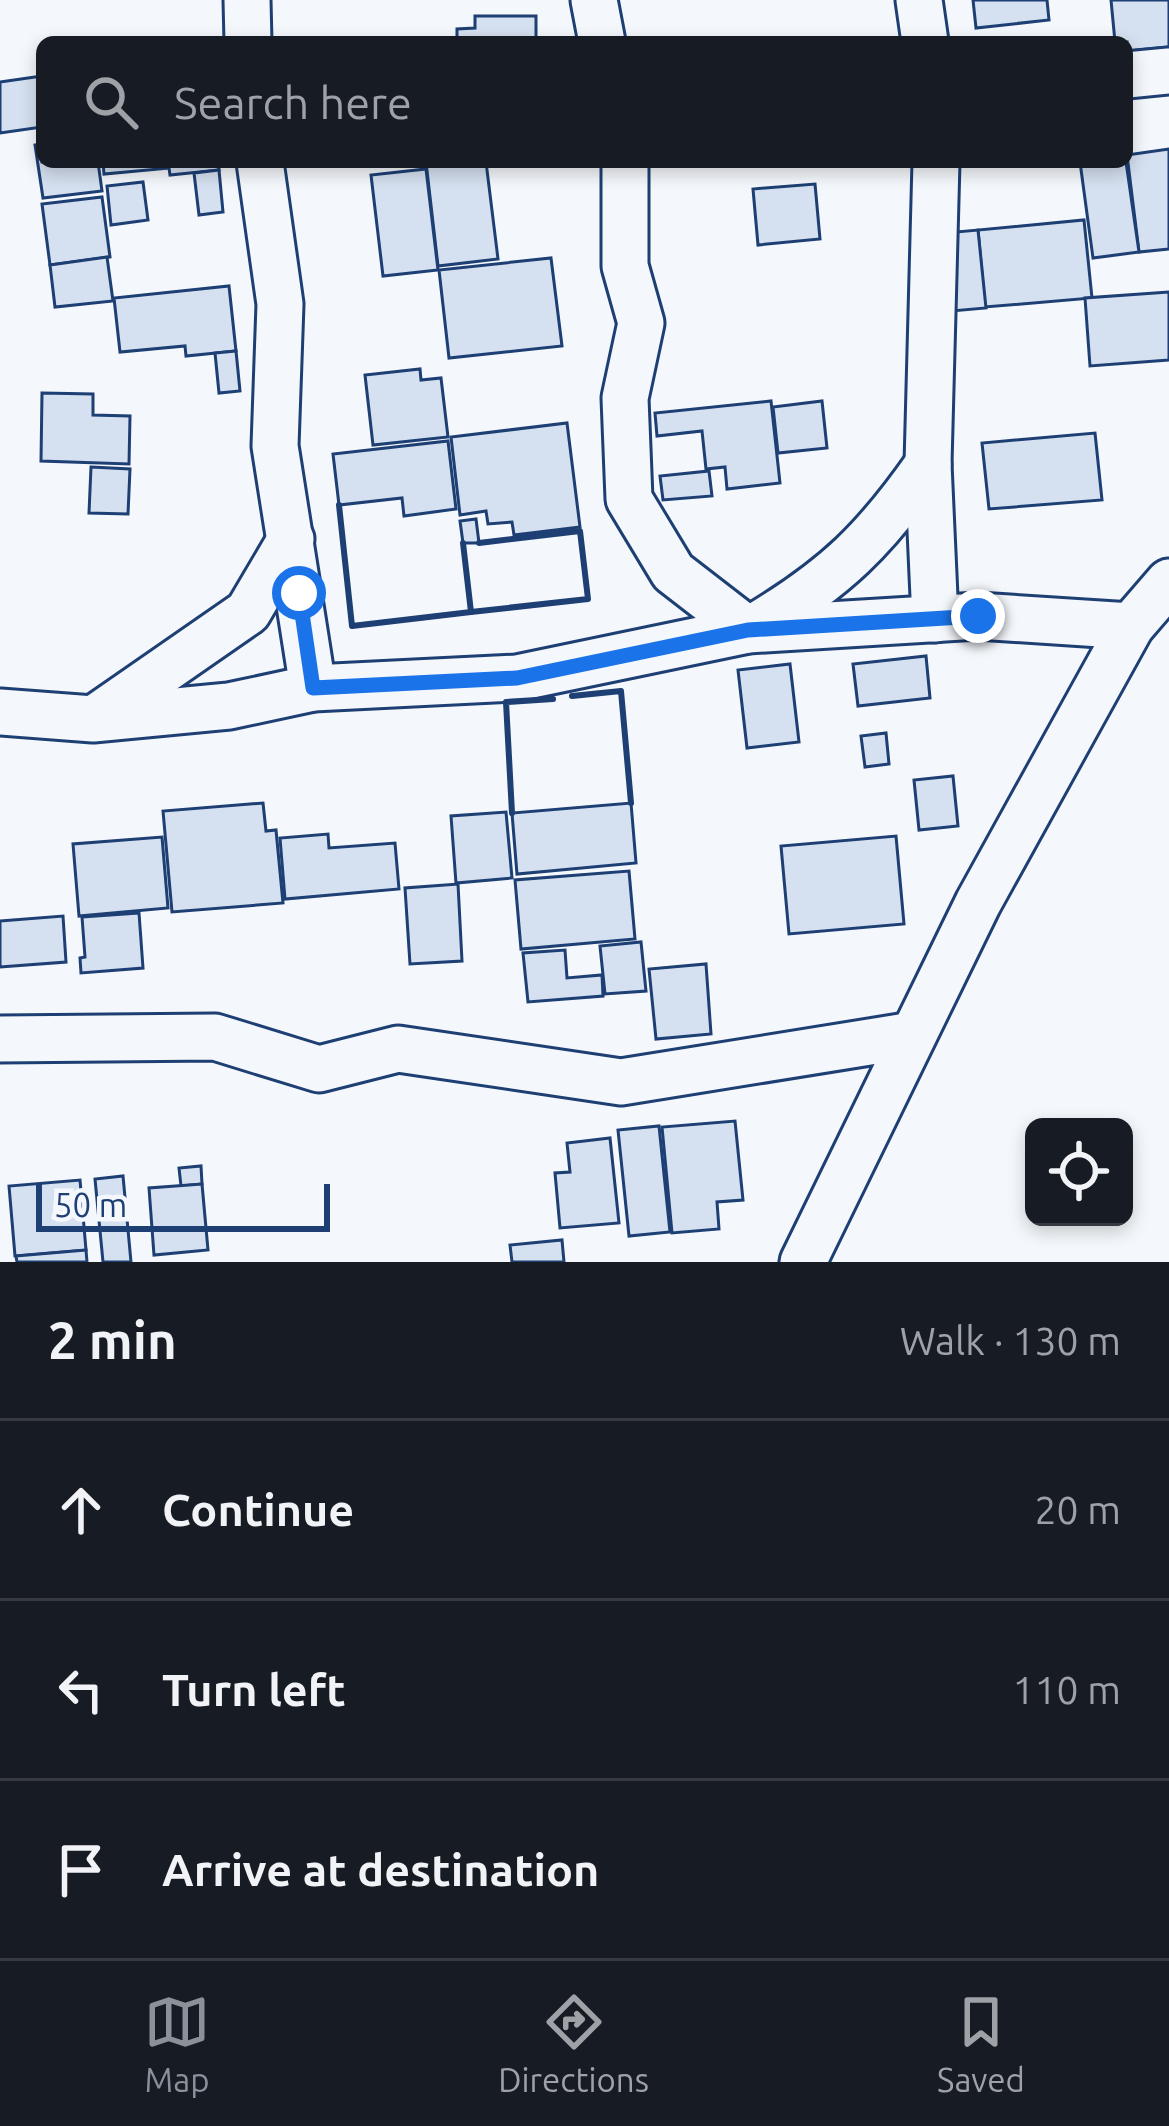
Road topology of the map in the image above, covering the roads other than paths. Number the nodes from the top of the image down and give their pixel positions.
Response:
1 (247, 0) edge
2 (594, 0) edge
3 (919, 0) edge
4 (248, 36) edge
5 (601, 36) edge
6 (924, 36) edge
7 (1169, 71) edge
8 (1133, 74) edge
9 (261, 168) edge
10 (625, 168) edge
11 (936, 168) edge
12 (928, 464) junction
13 (292, 539) junction
14 (1169, 582) edge
15 (935, 619) junction
16 (1131, 626) junction
17 (748, 630) junction
18 (313, 688) junction
19 (0, 712) edge
20 (93, 719) junction
21 (914, 1035) junction
22 (0, 1039) edge
23 (803, 1262) edge

1 - 4 street
2 - 5 street
3 - 6 street
7 - 8 street
9 - 13 street
10 - 17 street
11 - 12 street
12 - 15 street
12 - 17 street
13 - 18 street
13 - 20 street
14 - 16 street
15 - 16 street
15 - 17 street
16 - 21 street
17 - 18 street
18 - 20 street
19 - 20 street
21 - 22 street
21 - 23 street

